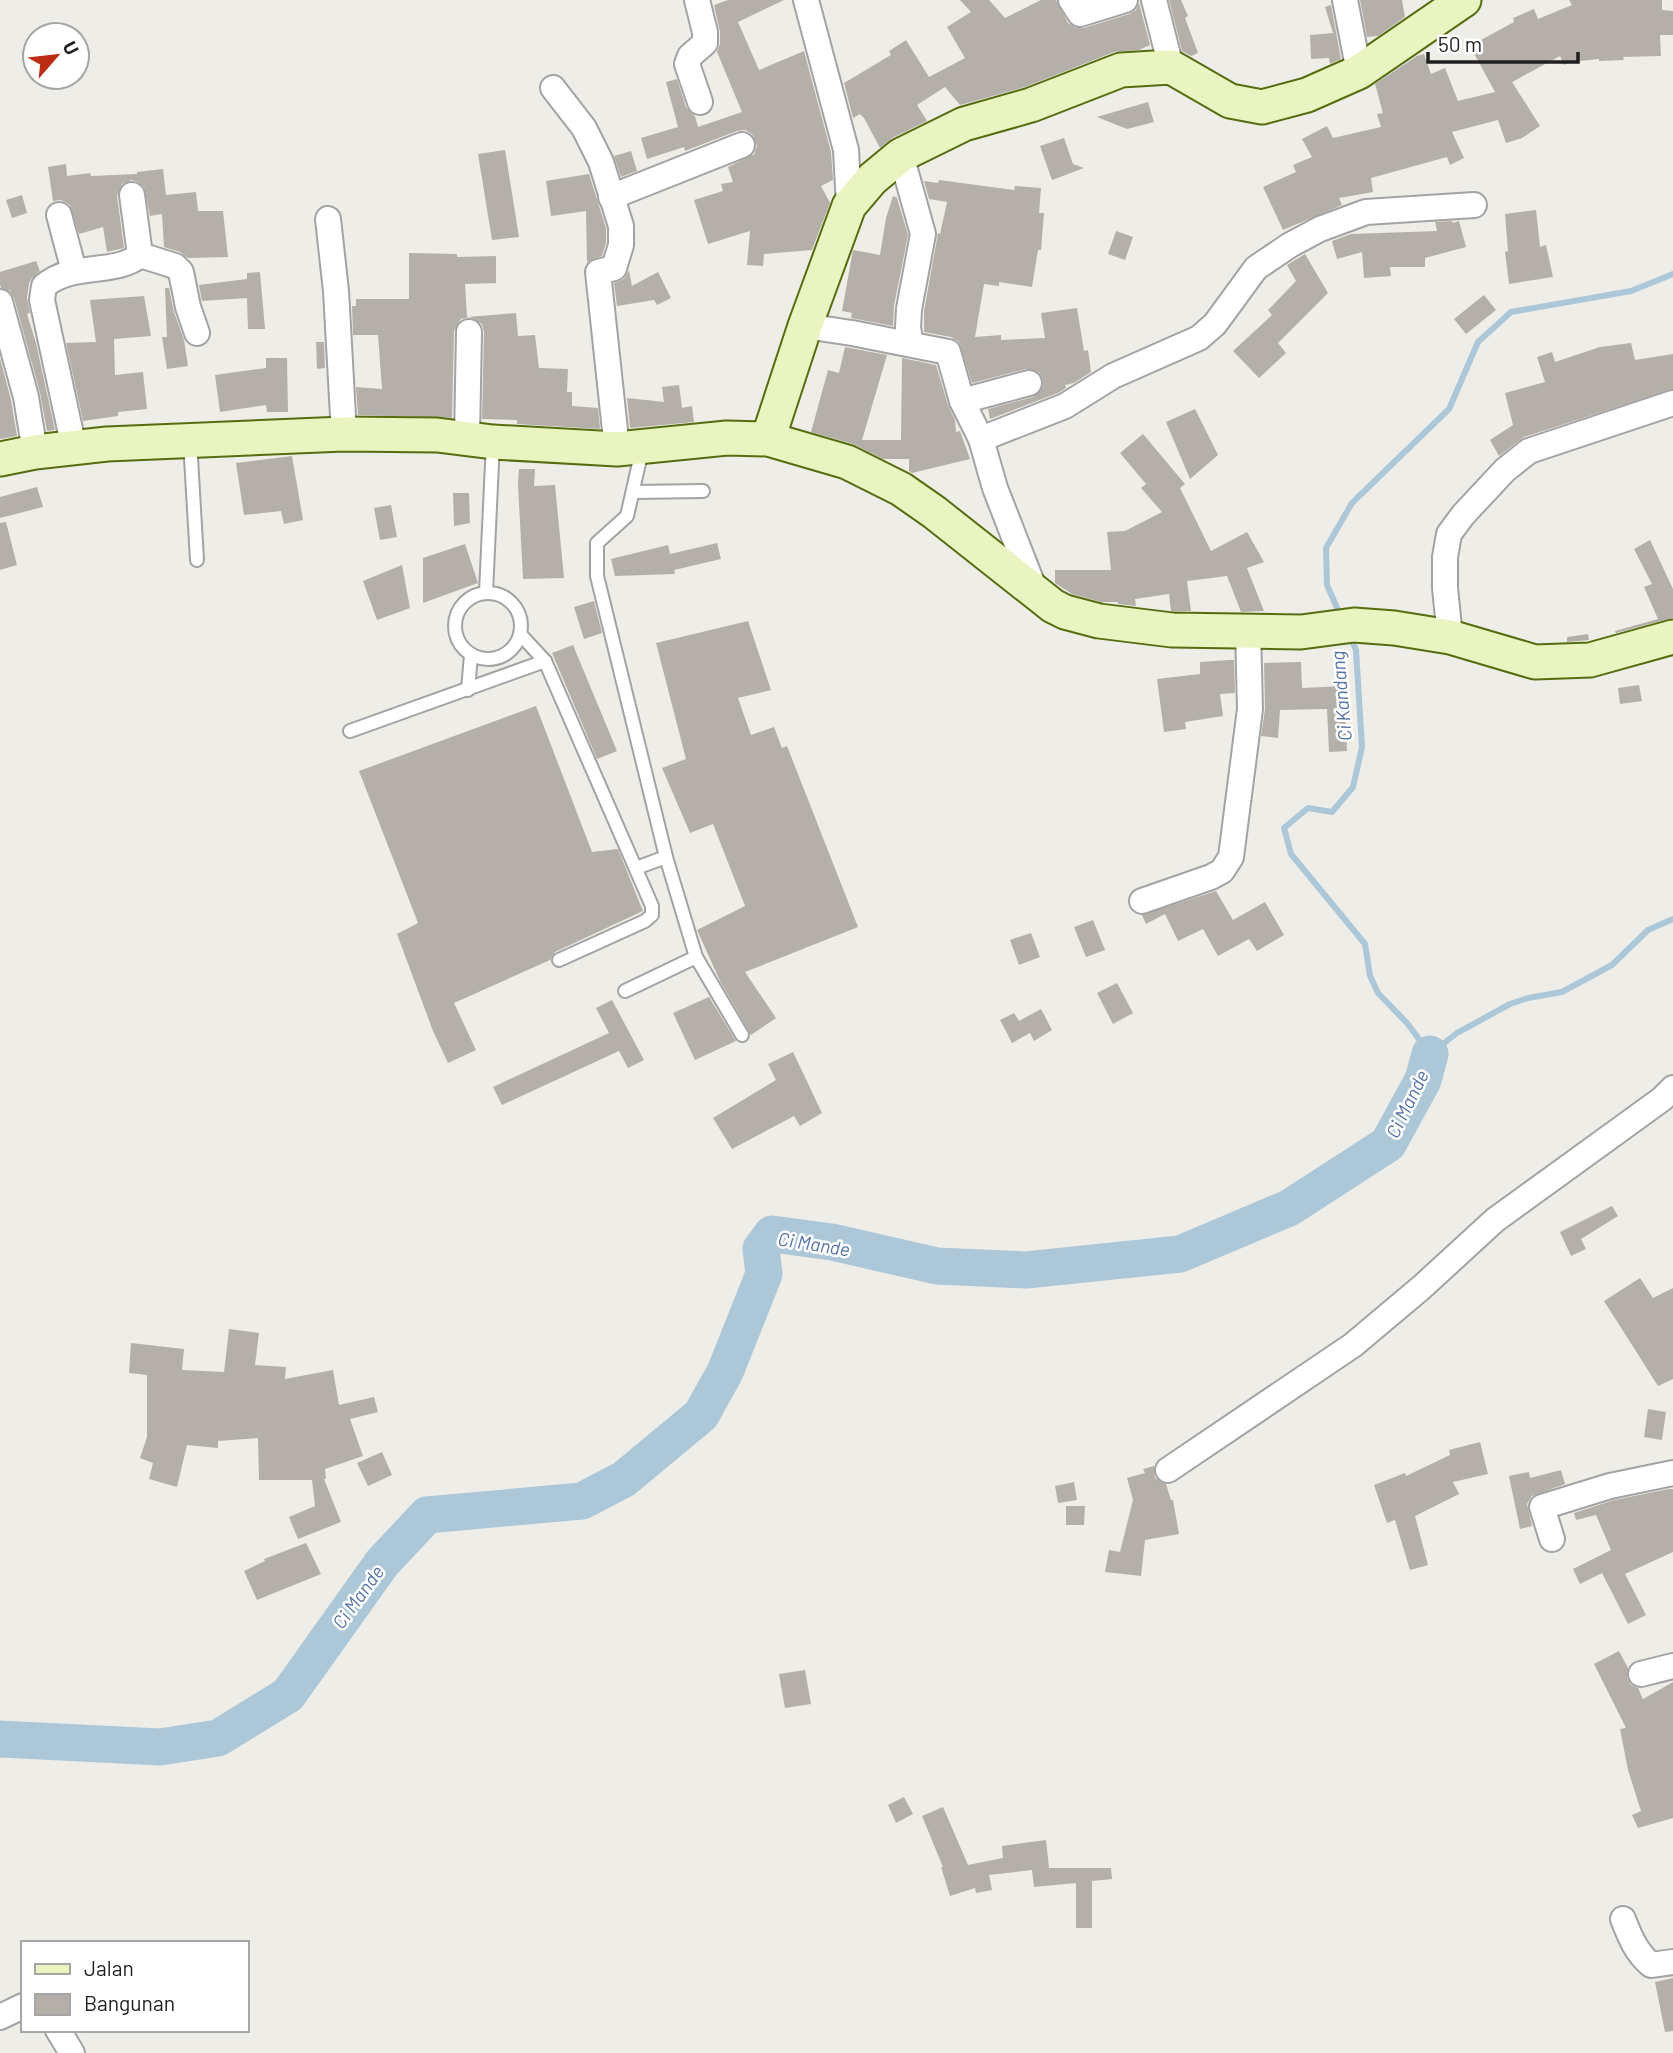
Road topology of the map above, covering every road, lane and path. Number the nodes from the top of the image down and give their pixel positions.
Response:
1 (697, 0) edge
2 (806, 0) edge
3 (1071, 0) edge
4 (1125, 0) edge
5 (1154, 0) edge
6 (1345, 0) edge
7 (1462, 0) edge
8 (1359, 72) junction
9 (1182, 73) junction
10 (553, 88) dead end
11 (700, 102) dead end
12 (742, 145) dead end
13 (901, 155) junction
14 (132, 195) dead end
15 (611, 197) junction
16 (1474, 205) dead end
17 (849, 206) junction
18 (59, 215) dead end
19 (328, 219) dead end
20 (140, 255) junction
21 (74, 271) junction
22 (0, 302) edge
23 (805, 326) junction
24 (469, 332) dead end
25 (197, 333) dead end
26 (911, 344) junction
27 (1028, 383) dead end
28 (962, 401) junction
29 (1673, 403) edge
30 (344, 434) junction
31 (480, 439) junction
32 (768, 439) junction
33 (981, 439) junction
34 (190, 440) junction
35 (74, 448) junction
36 (630, 448) junction
37 (35, 452) junction
38 (0, 459) edge
39 (703, 491) dead end
40 (633, 492) junction
41 (197, 560) dead end
42 (486, 592) junction
43 (1036, 593) junction
44 (1248, 630) junction
45 (520, 634) junction
46 (1450, 637) junction
47 (1673, 637) edge
48 (471, 655) junction
49 (545, 661) junction
50 (468, 690) junction
51 (350, 731) dead end
52 (666, 858) junction
53 (636, 868) junction
54 (1142, 901) dead end
55 (696, 957) junction
56 (559, 960) dead end
57 (625, 991) dead end
58 (742, 1035) dead end
59 (1673, 1088) edge
60 (1168, 1470) dead end
61 (1673, 1473) edge
62 (1552, 1539) dead end
63 (1673, 1667) edge
64 (1641, 1674) dead end
65 (1623, 1919) dead end
66 (1673, 1962) edge
67 (21, 2007) edge
68 (0, 2017) edge
69 (59, 2032) edge
70 (72, 2053) edge

1 - 11 street
2 - 17 street
3 - 4 street
5 - 9 street
6 - 8 street
7 - 8 main road
8 - 9 main road
9 - 13 main road
10 - 15 street
12 - 15 street
13 - 17 main road
13 - 26 street
14 - 20 street
15 - 36 street
16 - 33 street
17 - 23 main road
18 - 21 street
19 - 30 street
20 - 21 street
20 - 25 street
21 - 35 street
22 - 37 street
23 - 26 street
23 - 32 main road
24 - 31 street
26 - 28 street
27 - 28 street
28 - 33 street
29 - 46 street
30 - 31 main road
30 - 34 main road
31 - 36 main road
31 - 42 lane
32 - 36 main road
32 - 43 main road
33 - 43 street
34 - 35 main road
34 - 41 lane
35 - 37 main road
36 - 40 lane
37 - 38 main road
39 - 40 lane
40 - 52 lane
42 - 45 lane
42 - 48 lane
43 - 44 main road
44 - 46 main road
44 - 54 street
45 - 48 lane
45 - 49 lane
46 - 47 main road
48 - 50 lane
49 - 50 lane
49 - 53 lane
50 - 51 lane
52 - 53 lane
52 - 55 lane
53 - 56 lane
55 - 57 lane
55 - 58 lane
59 - 60 street
61 - 62 street
63 - 64 street
65 - 66 street
67 - 68 street
69 - 70 street

